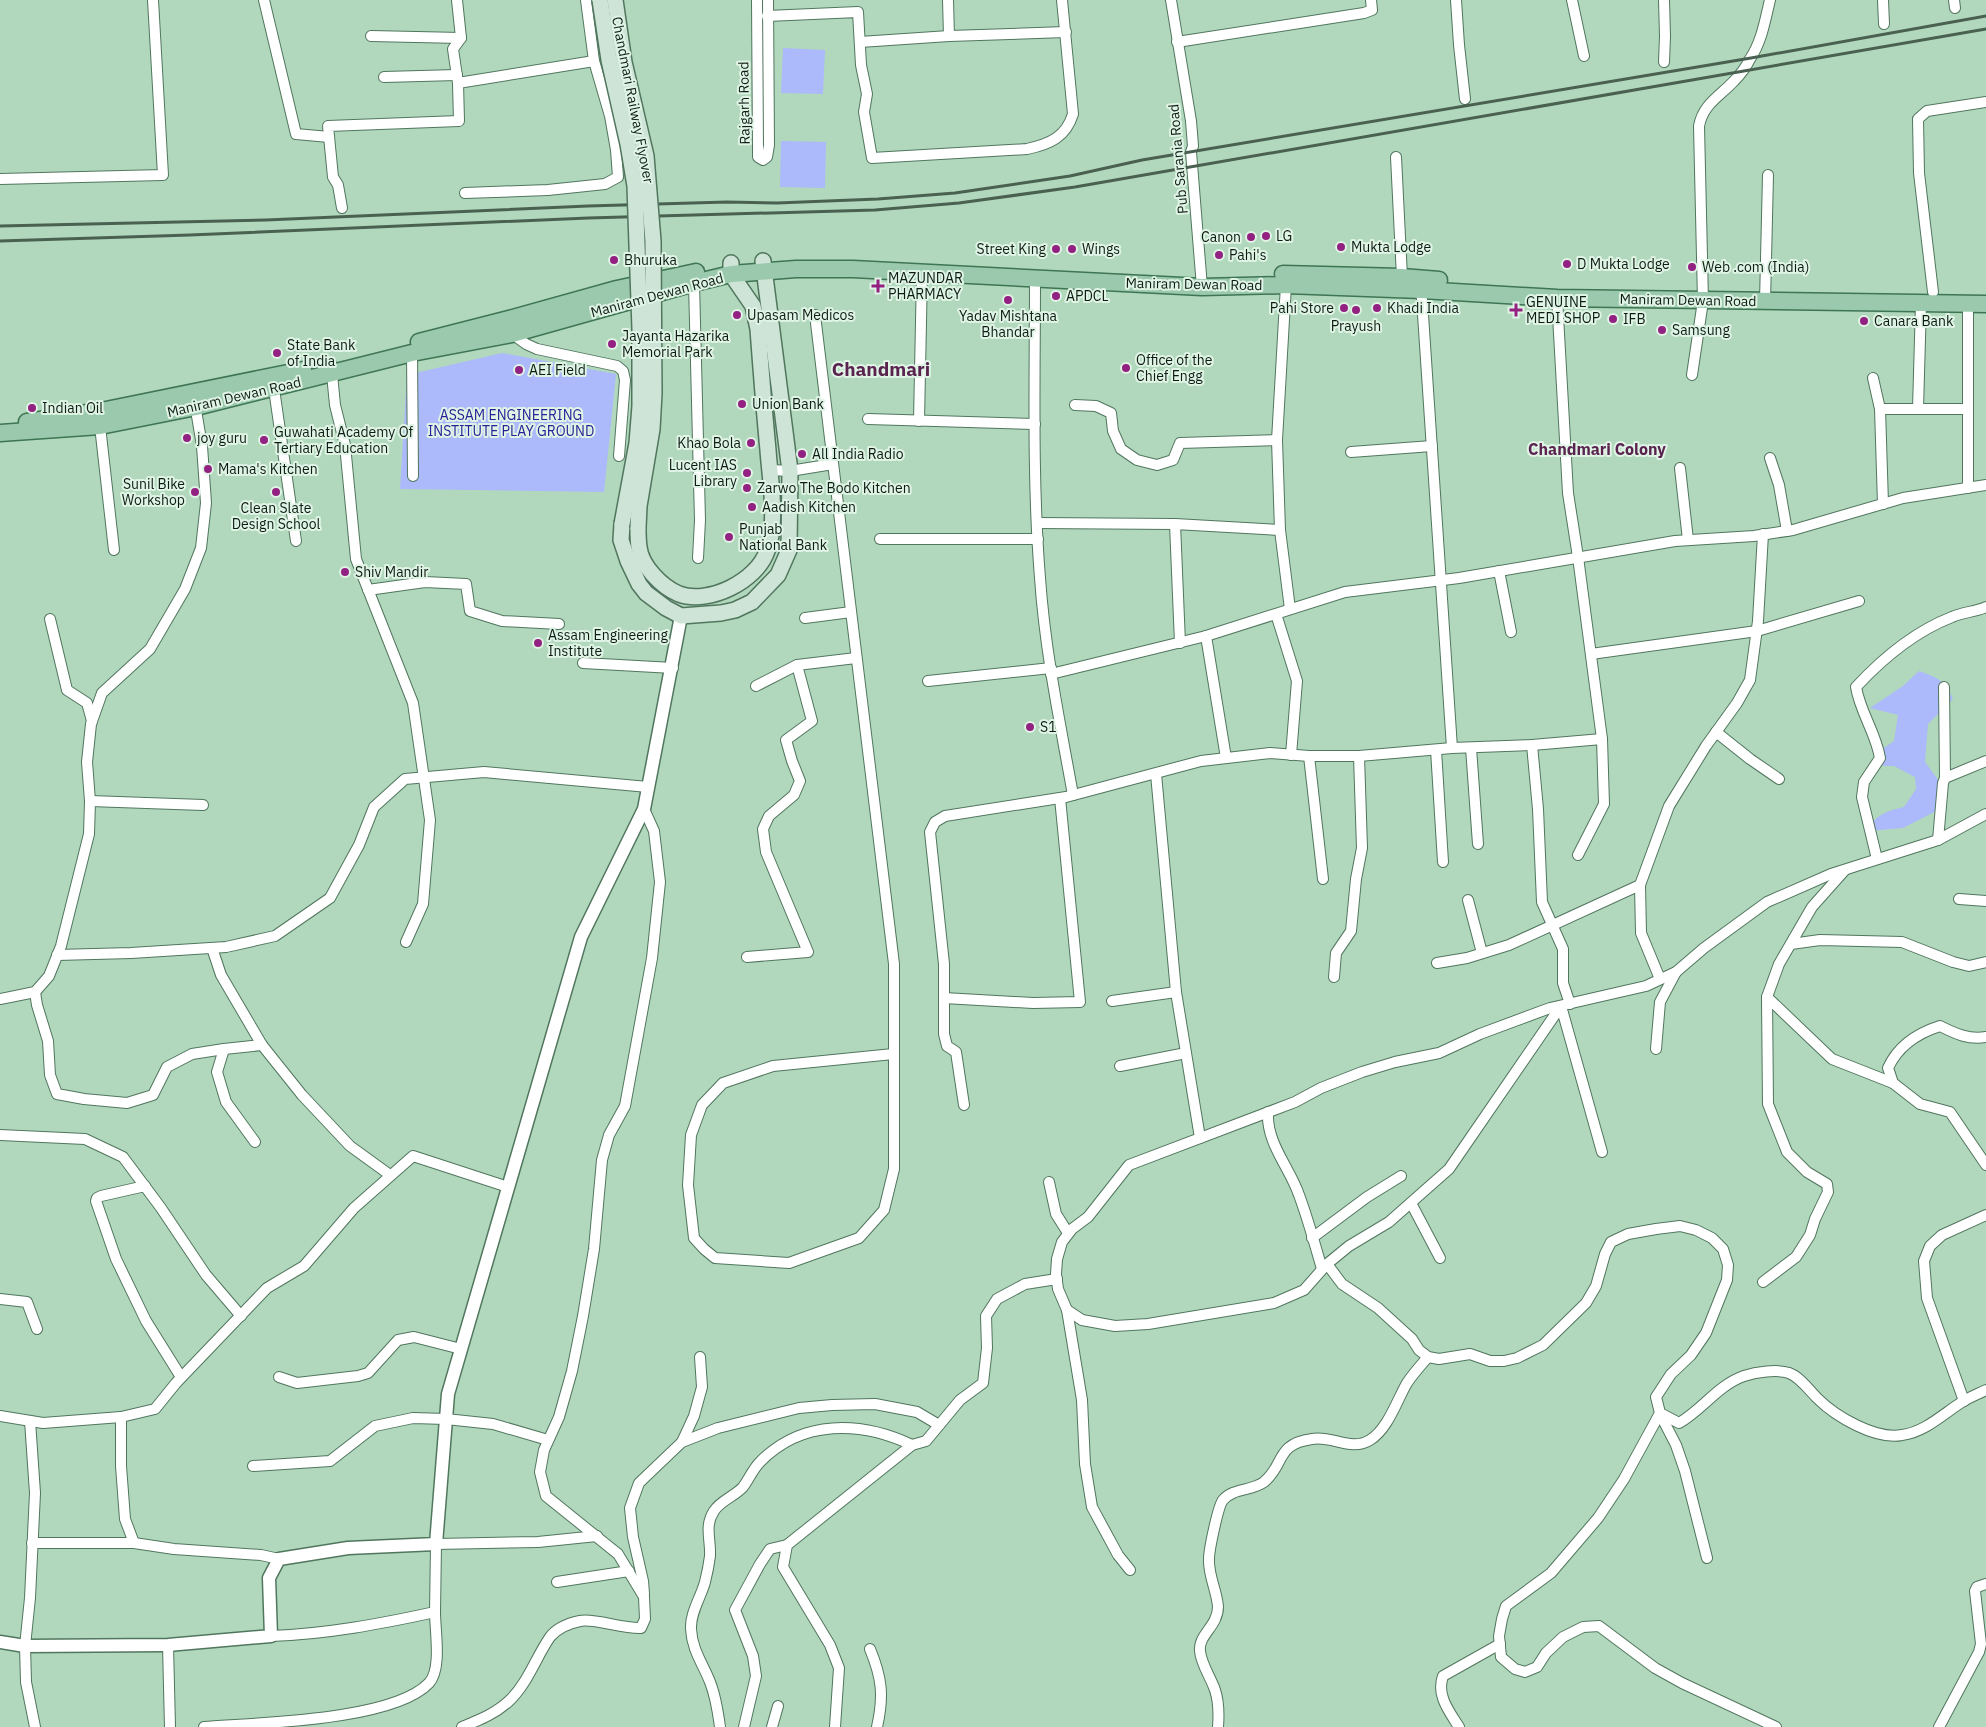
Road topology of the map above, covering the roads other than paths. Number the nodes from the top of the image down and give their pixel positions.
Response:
1 (153, 0) edge
2 (264, 0) edge
3 (457, 0) edge
4 (586, 0) edge
5 (600, 0) edge
6 (615, 0) edge
7 (757, 0) edge
8 (768, 0) edge
9 (948, 0) edge
10 (1062, 0) edge
11 (1171, 0) edge
12 (1371, 0) edge
13 (1456, 0) edge
14 (1572, 0) edge
15 (1664, 0) edge
16 (1770, 0) edge
17 (1883, 0) edge
18 (767, 16) junction
19 (1884, 24) dead end
20 (1066, 32) junction
21 (371, 36) dead end
22 (949, 36) junction
23 (461, 38) junction
24 (860, 42) junction
25 (1177, 42) junction
26 (1584, 56) dead end
27 (594, 61) junction
28 (1664, 62) dead end
29 (384, 77) dead end
30 (458, 79) junction
31 (1465, 99) dead end
32 (1986, 102) edge
33 (329, 137) junction
34 (1396, 157) dead end
35 (1768, 175) dead end
36 (0, 179) edge
37 (466, 193) dead end
38 (342, 208) dead end
39 (763, 267) junction
40 (731, 269) junction
41 (922, 272) junction
42 (1402, 277) junction
43 (1035, 278) junction
44 (1202, 281) junction
45 (694, 283) junction
46 (1421, 285) junction
47 (1286, 286) junction
48 (1933, 292) junction
49 (1986, 293) edge
50 (1703, 295) junction
51 (1766, 297) junction
52 (1556, 298) junction
53 (1968, 302) junction
54 (1921, 303) junction
55 (1986, 304) edge
56 (815, 315) dead end
57 (510, 327) junction
58 (412, 353) junction
59 (332, 369) junction
60 (1692, 375) dead end
61 (1873, 378) dead end
62 (274, 388) junction
63 (195, 400) junction
64 (1075, 405) dead end
65 (1880, 409) junction
66 (1918, 409) junction
67 (1968, 409) junction
68 (868, 419) dead end
69 (919, 421) junction
70 (0, 423) edge
71 (1034, 424) junction
72 (100, 426) junction
73 (0, 433) edge
74 (1277, 440) junction
75 (1432, 446) junction
76 (1350, 452) dead end
77 (619, 456) dead end
78 (1770, 458) dead end
79 (833, 464) junction
80 (1680, 468) dead end
81 (770, 470) junction
82 (790, 471) junction
83 (413, 476) dead end
84 (1986, 485) edge
85 (1968, 488) junction
86 (1883, 504) junction
87 (1037, 523) junction
88 (1175, 524) junction
89 (1280, 530) junction
90 (1787, 530) junction
91 (1763, 534) junction
92 (880, 539) dead end
93 (1038, 539) junction
94 (1688, 540) junction
95 (296, 541) dead end
96 (114, 550) dead end
97 (1578, 557) junction
98 (698, 558) dead end
99 (1499, 571) junction
100 (1442, 580) junction
101 (368, 590) junction
102 (1858, 601) dead end
103 (1986, 607) edge
104 (1290, 609) junction
105 (851, 612) junction
106 (1276, 614) junction
107 (681, 616) junction
108 (805, 618) dead end
109 (50, 619) dead end
110 (558, 624) dead end
111 (1756, 631) junction
112 (1511, 632) dead end
113 (1206, 636) junction
114 (1180, 643) junction
115 (1591, 654) junction
116 (856, 658) junction
117 (583, 663) dead end
118 (797, 665) junction
119 (673, 668) junction
120 (1051, 671) junction
121 (928, 681) dead end
122 (756, 686) dead end
123 (1944, 687) dead end
124 (92, 721) junction
125 (1716, 732) junction
126 (1602, 739) junction
127 (1532, 746) junction
128 (1452, 748) junction
129 (1470, 748) junction
130 (1436, 750) junction
131 (1291, 755) junction
132 (1309, 756) junction
133 (1359, 756) junction
134 (1226, 758) junction
135 (1986, 762) edge
136 (1156, 774) junction
137 (424, 777) junction
138 (1945, 778) junction
139 (1779, 779) dead end
140 (648, 787) junction
141 (1073, 795) junction
142 (1060, 798) junction
143 (90, 801) junction
144 (203, 805) dead end
145 (644, 809) junction
146 (1986, 814) edge
147 (1938, 840) junction
148 (1478, 844) dead end
149 (1578, 855) dead end
150 (1877, 859) junction
151 (1443, 862) dead end
152 (1846, 869) junction
153 (1323, 879) dead end
154 (1640, 885) junction
155 (1468, 900) dead end
156 (1959, 900) dead end
157 (1986, 901) edge
158 (1553, 925) junction
159 (406, 942) dead end
160 (1790, 944) junction
161 (212, 948) junction
162 (1482, 953) junction
163 (57, 955) junction
164 (747, 957) dead end
165 (1986, 962) edge
166 (1436, 963) dead end
167 (1676, 972) junction
168 (1334, 977) dead end
169 (1660, 979) junction
170 (35, 992) junction
171 (1176, 992) junction
172 (1767, 997) junction
173 (944, 998) junction
174 (0, 999) edge
175 (1112, 1001) dead end
176 (1566, 1005) junction
177 (1986, 1037) edge
178 (262, 1045) junction
179 (224, 1049) junction
180 (1656, 1049) dead end
181 (1186, 1053) junction
182 (893, 1054) junction
183 (1120, 1066) dead end
184 (1893, 1083) junction
185 (964, 1105) dead end
186 (1268, 1112) junction
187 (0, 1135) edge
188 (1200, 1138) junction
189 (255, 1142) dead end
190 (1602, 1152) dead end
191 (1986, 1165) edge
192 (390, 1175) junction
193 (1401, 1176) dead end
194 (1049, 1182) dead end
195 (144, 1186) junction
196 (508, 1187) junction
197 (1411, 1203) junction
198 (1986, 1215) edge
199 (1068, 1233) junction
200 (1312, 1238) junction
201 (1440, 1258) dead end
202 (1324, 1267) junction
203 (1057, 1279) junction
204 (1764, 1282) dead end
205 (0, 1299) edge
206 (1068, 1310) junction
207 (240, 1316) junction
208 (37, 1328) dead end
209 (461, 1348) junction
210 (1428, 1356) junction
211 (700, 1357) dead end
212 (181, 1377) junction
213 (279, 1377) dead end
214 (1986, 1390) edge
215 (1964, 1401) junction
216 (1660, 1413) junction
217 (0, 1416) edge
218 (121, 1417) junction
219 (446, 1419) junction
220 (30, 1421) junction
221 (938, 1425) junction
222 (548, 1440) junction
223 (682, 1442) junction
224 (912, 1445) junction
225 (253, 1466) dead end
226 (597, 1536) junction
227 (32, 1542) junction
228 (134, 1543) junction
229 (436, 1544) junction
230 (787, 1546) junction
231 (1707, 1558) dead end
232 (279, 1559) junction
233 (1130, 1570) dead end
234 (628, 1571) junction
235 (557, 1582) dead end
236 (1986, 1584) edge
237 (644, 1596) junction
238 (435, 1612) junction
239 (271, 1636) junction
240 (0, 1642) edge
241 (1500, 1644) junction
242 (168, 1645) junction
243 (25, 1646) junction
244 (870, 1649) dead end
245 (778, 1706) dead end
246 (34, 1727) edge
247 (170, 1727) edge
248 (204, 1727) edge
249 (462, 1727) edge
250 (720, 1727) edge
251 (744, 1727) edge
252 (772, 1727) edge
253 (835, 1727) edge
254 (877, 1727) edge
255 (1218, 1727) edge
256 (1459, 1727) edge
257 (1775, 1727) edge
258 (1939, 1727) edge

1 - 36 street
2 - 33 street
3 - 23 street
4 - 27 street
5 - 107 main road, Chandmari Railway Flyover, bridge
6 - 81 main road, Chandmari Railway Flyover, bridge
7 - 18 street, Rajgarh Road
8 - 18 street, Rajgarh Road
9 - 22 street
10 - 20 street
11 - 25 street, Pub Sarania Road
12 - 25 street
13 - 31 street
14 - 26 street
15 - 28 street
16 - 50 street
17 - 19 street
18 - 24 street
20 - 22 street
20 - 24 street
21 - 23 street
22 - 24 street
23 - 30 street
25 - 44 street, Pub Sarania Road
27 - 30 street
27 - 37 street
29 - 30 street
30 - 33 street
32 - 48 street
33 - 38 street
34 - 42 street
35 - 51 street
39 - 40 main road, Maniram Dewan Road
39 - 41 main road, Maniram Dewan Road
39 - 44 main road, Maniram Dewan Road
39 - 82 main road
40 - 45 main road, Maniram Dewan Road
40 - 57 main road, Maniram Dewan Road
40 - 81 main road, Chandmari Railway Flyover
41 - 43 main road, Maniram Dewan Road
41 - 69 street
42 - 44 main road, Maniram Dewan Road
42 - 46 main road, Maniram Dewan Road
43 - 44 main road, Maniram Dewan Road
43 - 71 street
44 - 47 main road, Maniram Dewan Road
45 - 57 main road, Maniram Dewan Road
45 - 98 street
46 - 47 main road, Maniram Dewan Road
46 - 50 main road, Maniram Dewan Road
46 - 52 main road, Maniram Dewan Road
46 - 75 street
47 - 74 street
48 - 49 main road, Maniram Dewan Road
48 - 51 main road, Maniram Dewan Road
50 - 51 main road, Maniram Dewan Road
50 - 52 main road, Maniram Dewan Road
50 - 60 street
51 - 54 main road, Maniram Dewan Road
52 - 97 street
53 - 54 main road, Maniram Dewan Road
53 - 55 main road, Maniram Dewan Road
53 - 67 street
54 - 66 street
56 - 79 street
57 - 58 main road, Maniram Dewan Road
57 - 59 main road, Maniram Dewan Road
57 - 77 street
58 - 59 main road, Maniram Dewan Road
58 - 83 street
59 - 62 main road, Maniram Dewan Road
59 - 63 main road, Maniram Dewan Road
59 - 101 street
61 - 65 street
62 - 63 main road, Maniram Dewan Road
62 - 95 street
63 - 70 main road, Maniram Dewan Road
63 - 72 main road, Maniram Dewan Road
63 - 124 street
64 - 74 street
65 - 66 street
65 - 86 street
66 - 67 street
67 - 85 street
68 - 69 street
69 - 71 street
71 - 87 street
72 - 73 main road, Maniram Dewan Road
72 - 96 street
74 - 89 street
75 - 76 street
75 - 100 street
78 - 90 street
79 - 82 street
79 - 105 street
80 - 94 street
81 - 82 street
82 - 107 main road
84 - 85 street
85 - 86 street
86 - 90 street
87 - 88 street
87 - 93 street
88 - 89 street
88 - 114 street
89 - 104 street
90 - 91 street
91 - 94 street
91 - 111 street
92 - 93 street
93 - 120 street
94 - 97 street
97 - 99 street
97 - 115 street
99 - 100 street
99 - 112 street
100 - 104 street
100 - 128 street
101 - 110 street
101 - 137 street
102 - 111 street
103 - 150 street
104 - 106 street
105 - 108 street
105 - 116 street
106 - 113 street
106 - 131 street
107 - 119 street
109 - 124 street
111 - 115 street
111 - 125 street
113 - 114 street
113 - 134 street
114 - 120 street
115 - 126 street
116 - 118 street
116 - 182 street
117 - 119 street
118 - 122 street
118 - 164 street
119 - 140 street
120 - 121 street
120 - 141 street
123 - 138 street
124 - 143 street
125 - 139 street
125 - 154 street
126 - 127 street
126 - 149 street
127 - 129 street
127 - 158 street
128 - 129 street
128 - 130 street
129 - 148 street
130 - 133 street
130 - 151 street
131 - 132 street
131 - 134 street
132 - 133 street
132 - 153 street
133 - 168 street
134 - 136 street
135 - 138 street
136 - 141 street
136 - 171 street
137 - 140 street
137 - 159 street
137 - 161 street
138 - 147 street
140 - 145 street
141 - 142 street
142 - 173 street
142 - 173 street
143 - 144 street
143 - 163 street
145 - 196 street
145 - 222 street
146 - 147 street
147 - 150 street
150 - 152 street
152 - 160 street
152 - 167 street
154 - 158 street
154 - 169 street
155 - 162 street
156 - 157 street
158 - 162 street
158 - 176 street
160 - 165 street
160 - 172 street
161 - 163 street
161 - 178 street
162 - 166 street
163 - 170 street
167 - 169 street
167 - 180 street
169 - 176 street
170 - 174 street
170 - 179 street
171 - 175 street
171 - 181 street
172 - 184 street
172 - 204 street
173 - 185 street
176 - 186 street
176 - 190 street
176 - 197 street
177 - 184 street
178 - 179 street
178 - 192 street
179 - 189 street
181 - 183 street
181 - 188 street
182 - 182 street
184 - 191 street
186 - 188 street
186 - 200 street
187 - 195 street
188 - 199 street
192 - 196 street
192 - 207 street
193 - 200 street
194 - 199 street
195 - 207 street
195 - 212 street
196 - 209 street
197 - 201 street
197 - 202 street
198 - 215 street
199 - 203 street
200 - 202 street
202 - 206 street
202 - 210 street
203 - 206 street
203 - 221 street
205 - 208 street
206 - 233 street
207 - 212 street
209 - 213 street
209 - 219 street
210 - 216 street
210 - 255 street
211 - 223 street
212 - 218 street
214 - 215 street
215 - 216 street
216 - 231 street
216 - 241 street
217 - 220 street
218 - 220 street
218 - 228 street
219 - 222 street
219 - 225 street
219 - 229 street
220 - 227 street
221 - 223 street
221 - 224 street
222 - 226 street
223 - 237 street
224 - 230 street
224 - 250 street
226 - 229 street
226 - 234 street
227 - 228 street
227 - 243 street
228 - 232 street
229 - 232 street
229 - 238 street
230 - 251 street
230 - 253 street
232 - 239 street
234 - 235 street
234 - 237 street
236 - 258 street
237 - 249 street
238 - 239 street
238 - 248 street
239 - 242 street
240 - 243 street
241 - 256 street
241 - 257 street
242 - 243 street
242 - 247 street
243 - 246 street
244 - 254 street
245 - 252 street

